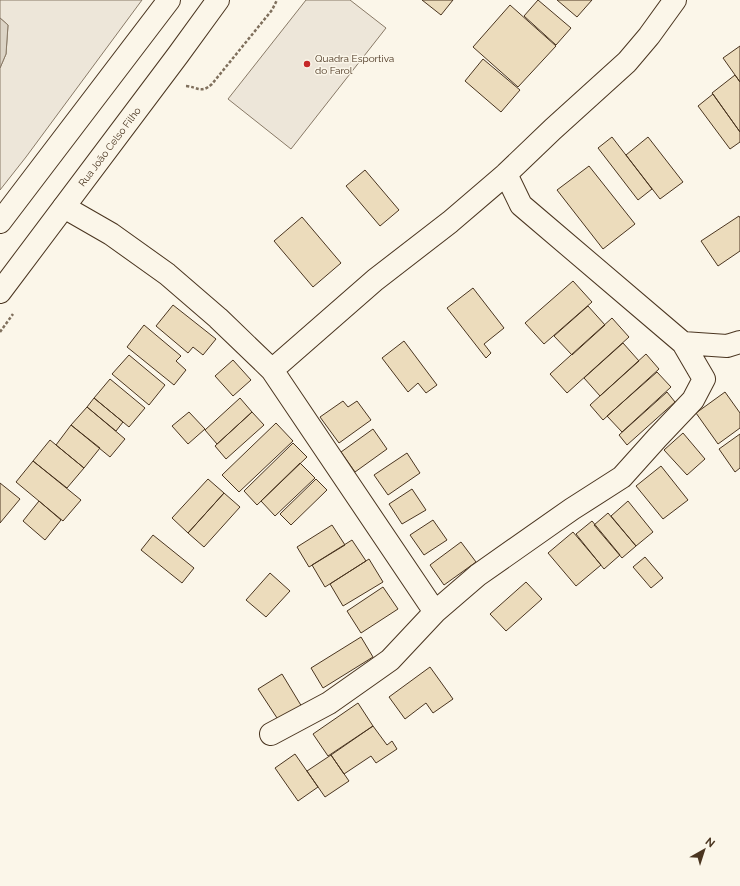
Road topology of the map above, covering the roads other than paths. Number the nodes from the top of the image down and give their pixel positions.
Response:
1 (169, 0) edge
2 (218, 0) edge
3 (675, 0) edge
4 (506, 174) junction
5 (481, 196) junction
6 (521, 205) junction
7 (64, 207) junction
8 (0, 222) edge
9 (0, 292) edge
10 (740, 342) edge
11 (683, 343) junction
12 (272, 370) junction
13 (435, 612) junction
14 (271, 734) dead end

1 - 8 street
2 - 7 street, Rua João Celso Filho
3 - 4 street
4 - 5 street
4 - 6 street
5 - 6 street
5 - 12 street
6 - 11 street
7 - 9 street, Rua João Celso Filho
7 - 12 street
10 - 11 street
11 - 13 street
12 - 13 street
13 - 14 street

